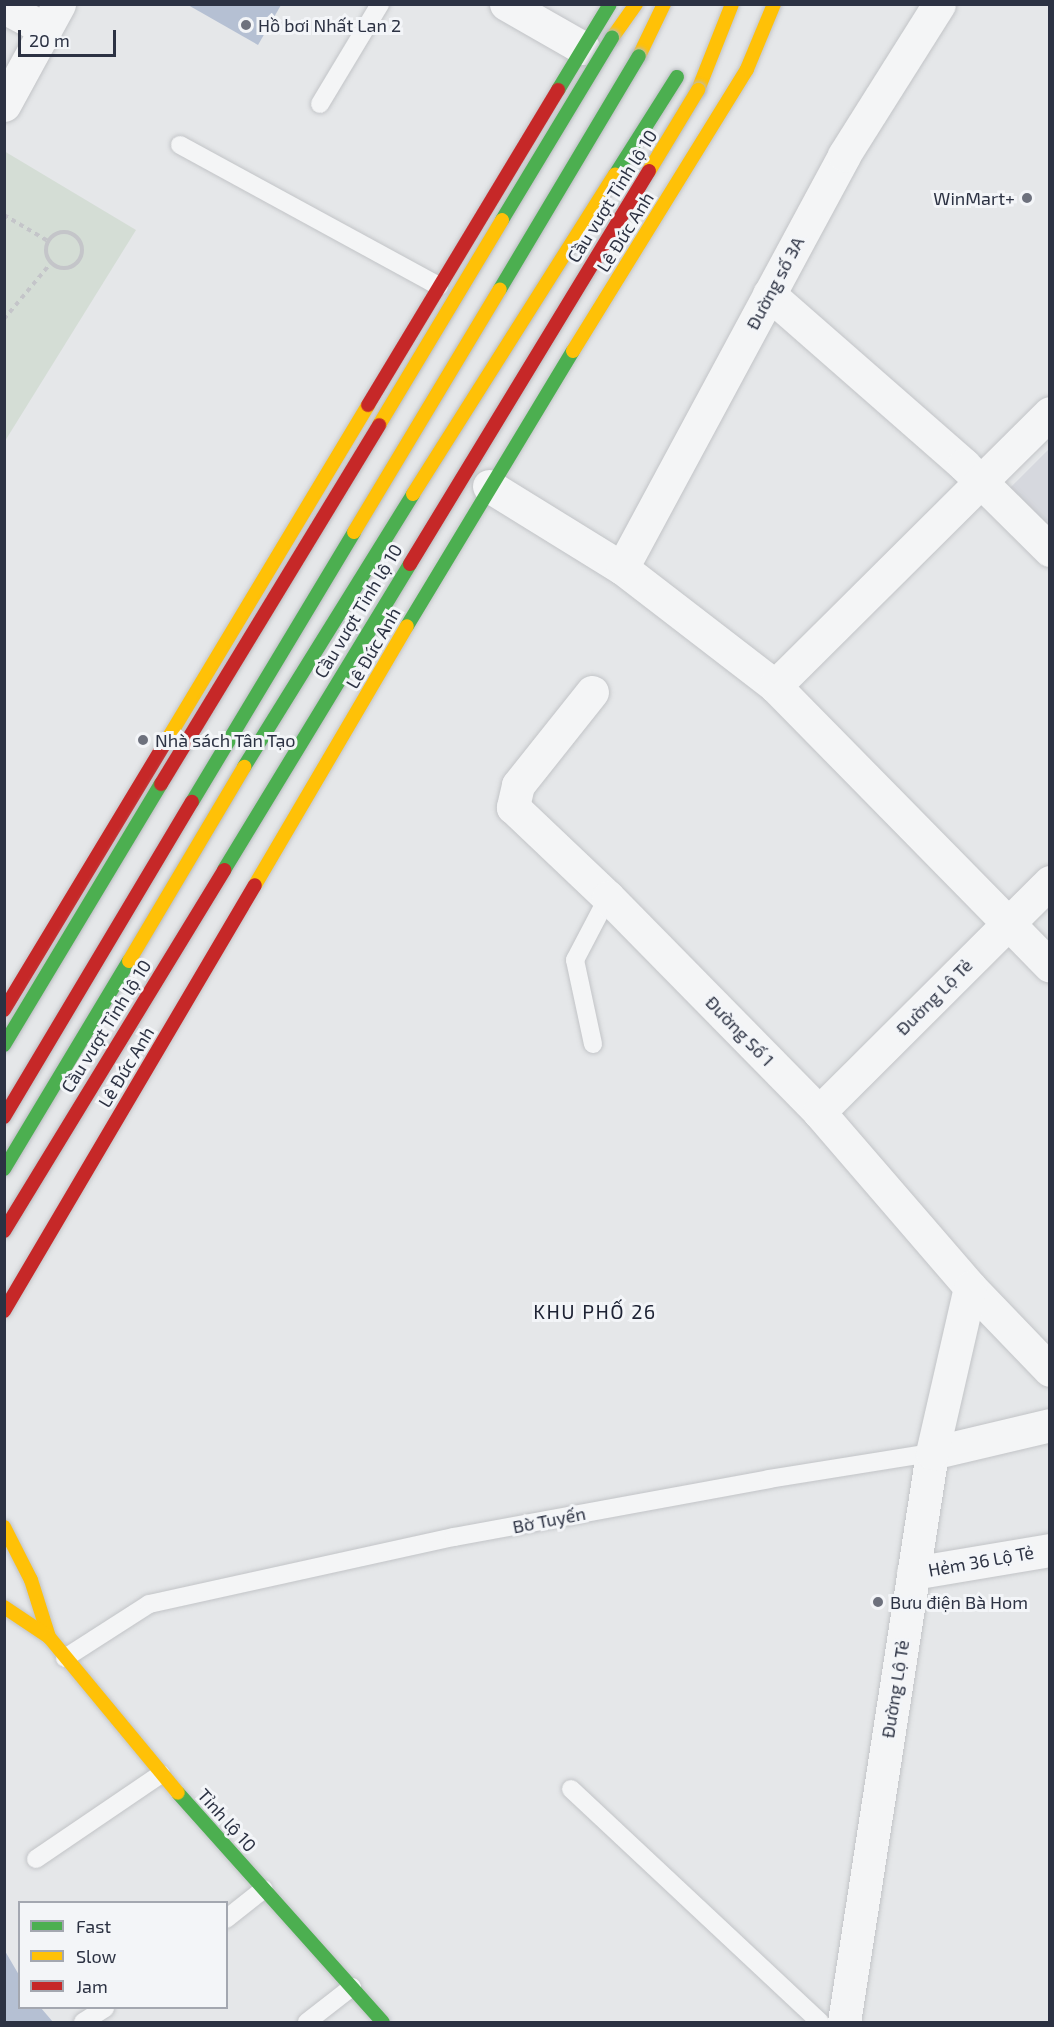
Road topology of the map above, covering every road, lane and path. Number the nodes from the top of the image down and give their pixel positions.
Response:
1 (380, 4) edge
2 (506, 4) edge
3 (610, 4) edge
4 (636, 4) edge
5 (664, 4) edge
6 (719, 4) edge
7 (732, 4) edge
8 (774, 4) edge
9 (939, 4) edge
10 (4, 7) edge
11 (52, 17) edge
12 (707, 25) dead end
13 (597, 43) junction
14 (680, 72) dead end
15 (320, 104) dead end
16 (4, 105) edge
17 (180, 145) dead end
18 (4, 215) edge
19 (48, 241) junction
20 (51, 263) junction
21 (439, 286) junction
22 (769, 294) junction
23 (4, 319) edge
24 (1050, 413) edge
25 (980, 479) junction
26 (489, 486) junction
27 (1050, 550) edge
28 (622, 568) junction
29 (775, 686) junction
30 (592, 692) dead end
31 (103, 844) junction
32 (1050, 882) edge
33 (608, 897) junction
34 (232, 923) junction
35 (1008, 923) junction
36 (1050, 966) edge
37 (4, 1010) edge
38 (593, 1044) dead end
39 (4, 1045) edge
40 (819, 1112) junction
41 (4, 1117) edge
42 (4, 1169) edge
43 (4, 1178) edge
44 (79, 1186) junction
45 (4, 1231) edge
46 (970, 1287) junction
47 (4, 1311) edge
48 (1050, 1370) edge
49 (1050, 1425) edge
50 (932, 1453) junction
51 (4, 1527) edge
52 (1050, 1550) edge
53 (913, 1573) junction
54 (4, 1607) edge
55 (49, 1637) junction
56 (65, 1658) junction
57 (161, 1774) junction
58 (571, 1789) dead end
59 (36, 1859) dead end
60 (264, 1889) junction
61 (228, 1917) edge
62 (352, 1987) junction
63 (102, 2009) edge
64 (82, 2022) edge
65 (308, 2022) edge
66 (383, 2022) edge
67 (820, 2022) edge
68 (844, 2022) edge

1 - 15 lane
2 - 13 street
3 - 13 main road
4 - 13 main road
5 - 41 main road, bridge
6 - 12 main road
7 - 45 main road, Cầu vượt Tỉnh lộ 10, bridge
8 - 26 main road, Lê Đức Anh
9 - 22 street, Đường số 3A
10 - 11 street
11 - 16 street
13 - 21 main road
13 - 39 main road, bridge
14 - 42 main road, Cầu vượt Tỉnh lộ 10, bridge
17 - 21 lane
18 - 19 path
19 - 20 path
19 - 20 path
20 - 23 path
21 - 31 main road
22 - 25 street
22 - 28 street, Đường số 3A
24 - 25 street
25 - 27 street
25 - 29 street
26 - 28 street
26 - 34 main road, Lê Đức Anh
28 - 29 street
29 - 35 street
30 - 33 street, Đường Số 1
31 - 34 main road
31 - 37 main road
32 - 35 street, Đường Lộ Tẻ
33 - 38 lane
33 - 40 street, Đường Số 1
34 - 44 main road, Lê Đức Anh
35 - 36 street
35 - 40 street, Đường Lộ Tẻ
40 - 46 street, Đường Số 1
43 - 44 main road
44 - 47 main road, Lê Đức Anh
46 - 48 street, Đường Số 1
46 - 50 street, Đường Lộ Tẻ
49 - 50 street, Bờ Tuyến
50 - 53 street, Đường Lộ Tẻ
50 - 56 lane, Bờ Tuyến
51 - 55 main road, Tỉnh lộ 10
52 - 53 street, Hẻm 36 Lộ Tẻ
53 - 68 street, Đường Lộ Tẻ
54 - 55 main road, Tỉnh lộ 10
55 - 56 main road, Tỉnh lộ 10
56 - 57 main road, Tỉnh lộ 10
57 - 59 lane
57 - 60 main road, Tỉnh lộ 10
58 - 67 lane
60 - 61 lane
60 - 62 main road, Tỉnh lộ 10
62 - 65 lane
62 - 66 main road, Tỉnh lộ 10
63 - 64 lane

